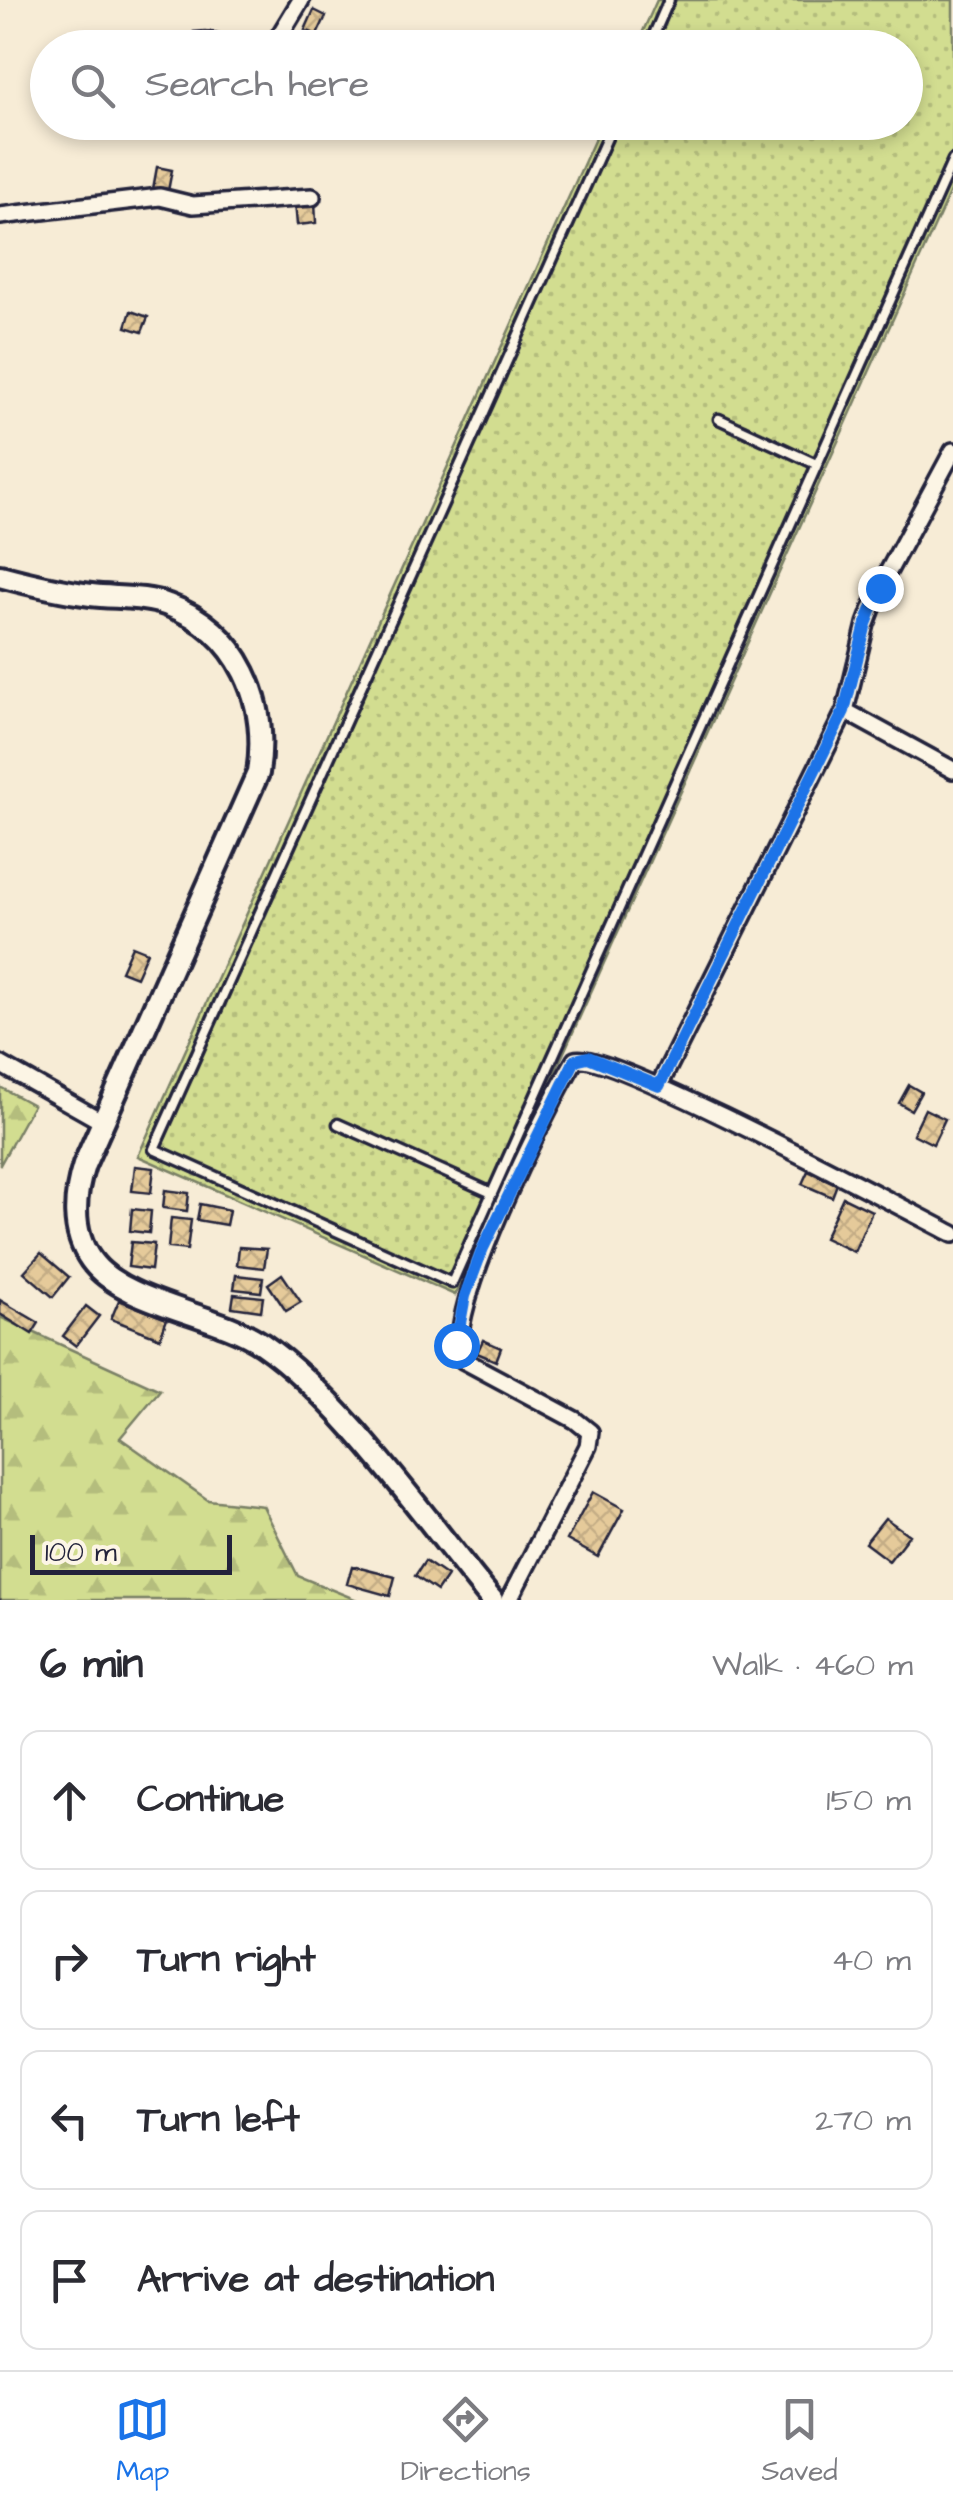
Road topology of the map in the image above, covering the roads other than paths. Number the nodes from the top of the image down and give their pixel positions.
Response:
1 (300, 0) edge
2 (669, 0) edge
3 (282, 30) edge
4 (656, 30) edge
5 (606, 140) edge
6 (953, 160) edge
7 (312, 197) dead end
8 (0, 216) edge
9 (719, 419) dead end
10 (953, 451) edge
11 (816, 464) junction
12 (0, 576) edge
13 (844, 711) junction
14 (953, 770) edge
15 (0, 1064) edge
16 (659, 1086) junction
17 (101, 1121) junction
18 (338, 1124) dead end
19 (492, 1193) junction
20 (953, 1234) edge
21 (492, 1600) edge
22 (509, 1600) edge

1 - 3 street
2 - 4 lane
5 - 19 lane
6 - 11 lane
7 - 8 street
9 - 11 lane
10 - 13 street
11 - 19 lane
12 - 17 street
13 - 14 street
13 - 16 street
15 - 17 street
16 - 20 street
16 - 22 street
17 - 21 street
18 - 19 lane

